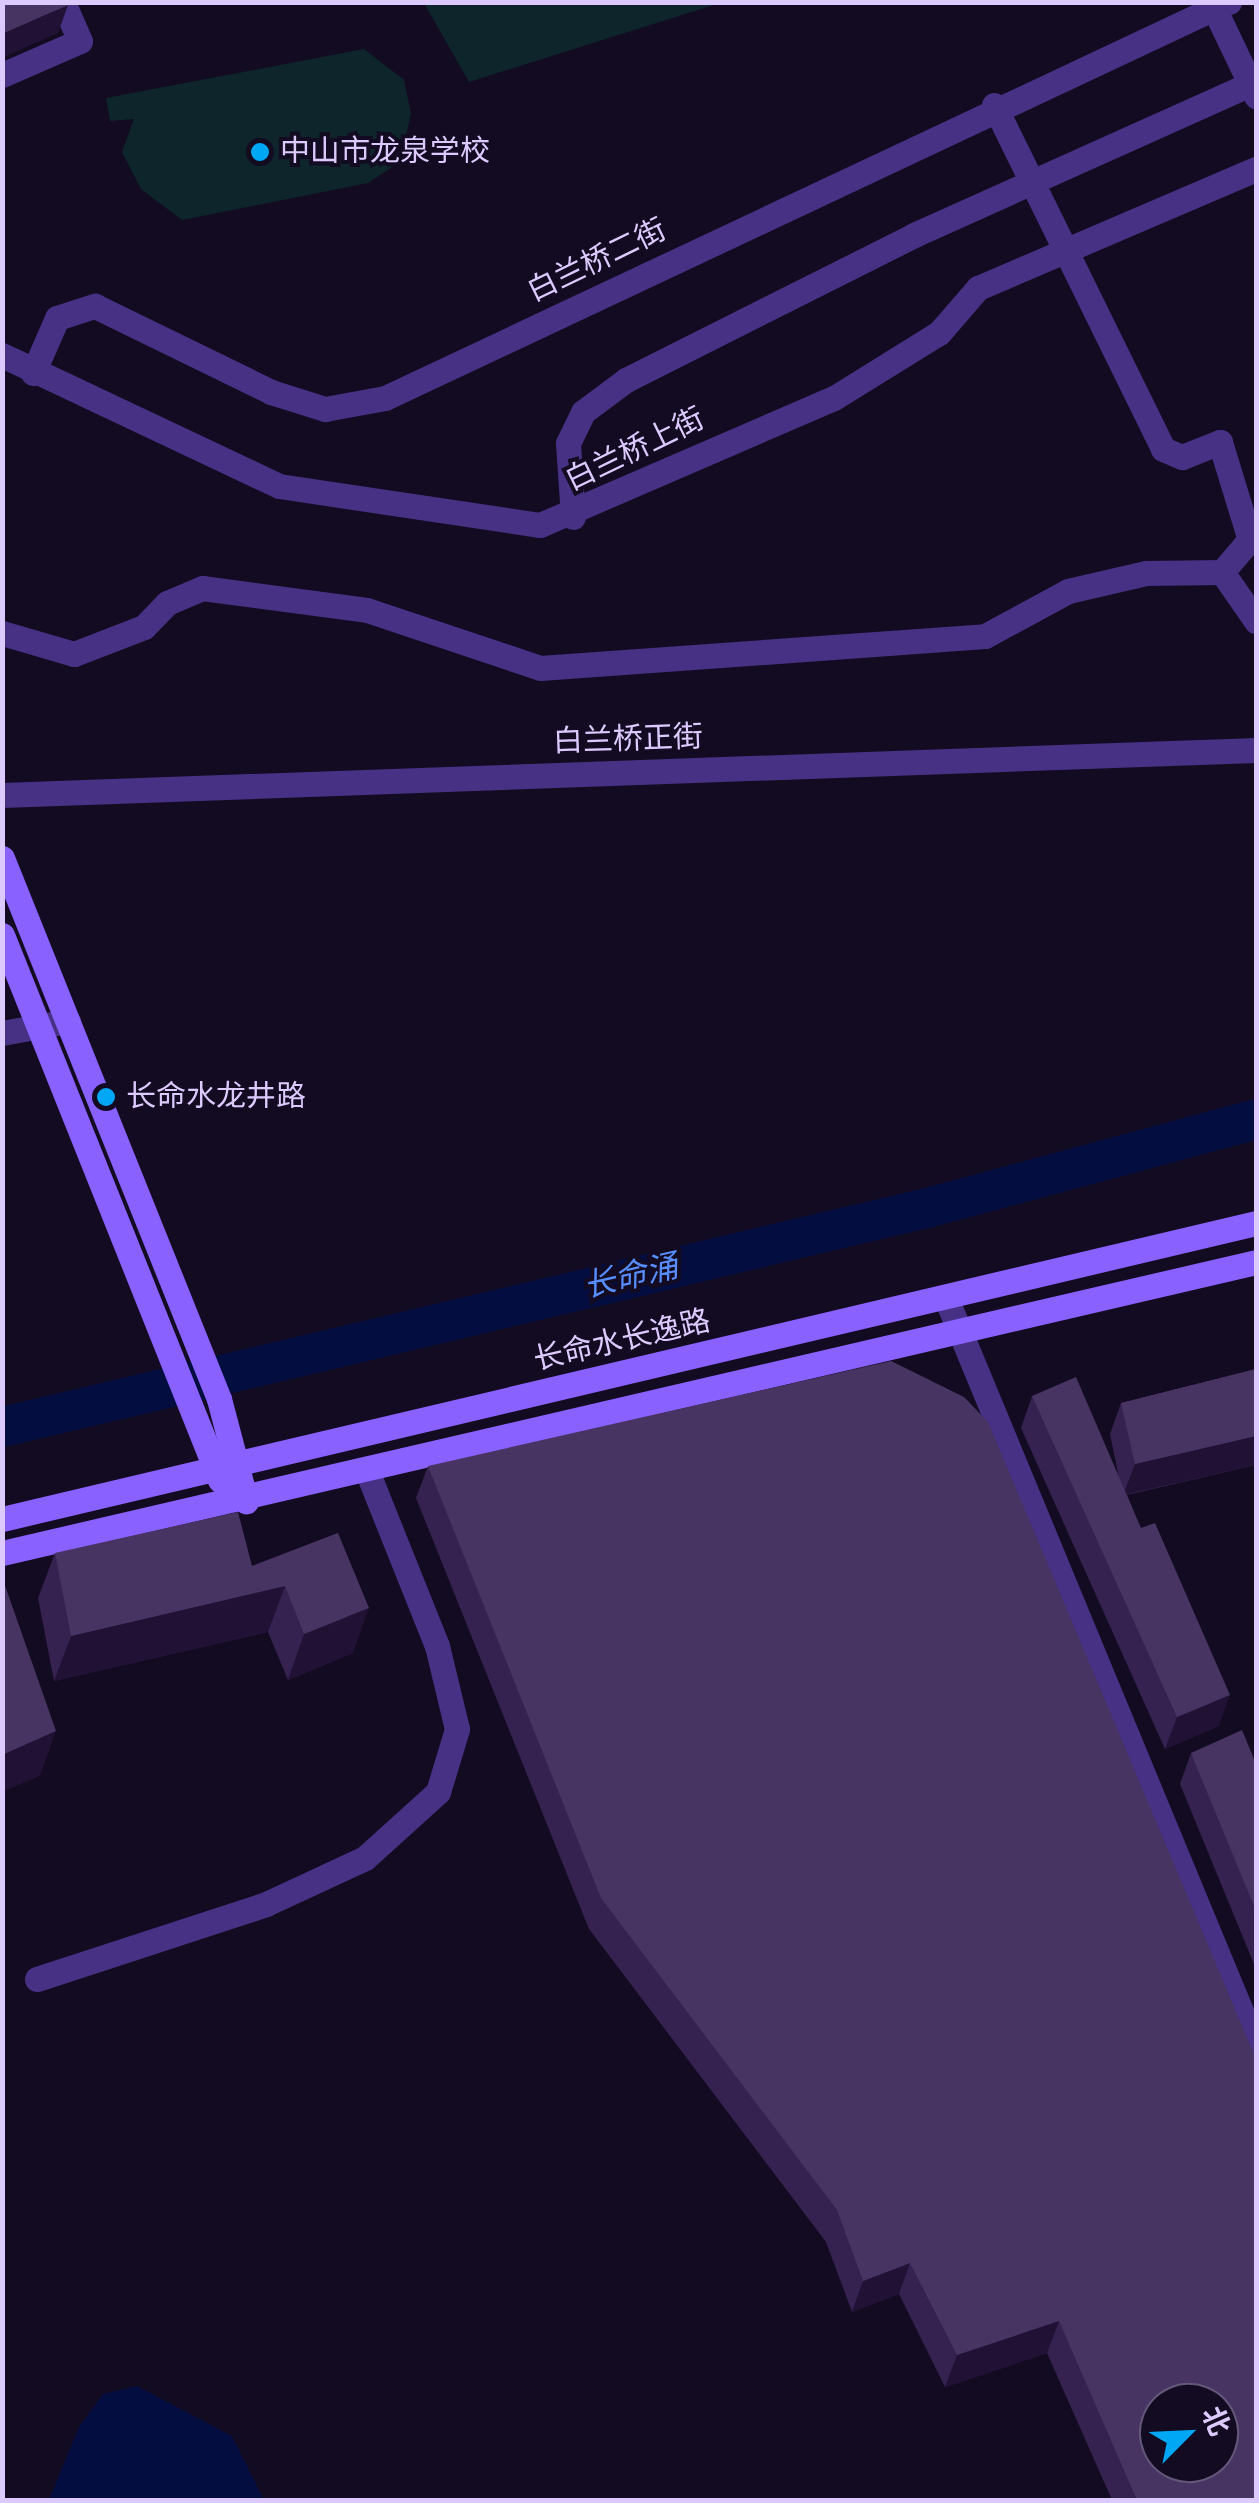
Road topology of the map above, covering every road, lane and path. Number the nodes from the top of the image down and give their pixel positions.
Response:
1 (63, 2) edge
2 (1221, 6) edge
3 (2, 75) edge
4 (1254, 87) edge
5 (994, 105) junction
6 (1256, 169) edge
7 (1031, 181) junction
8 (1067, 254) junction
9 (2, 356) edge
10 (34, 373) junction
11 (573, 516) junction
12 (1253, 534) edge
13 (1222, 572) junction
14 (1256, 620) edge
15 (2, 633) edge
16 (1256, 750) edge
17 (2, 795) edge
18 (2, 858) edge
19 (2, 935) edge
20 (68, 1021) junction
21 (40, 1026) junction
22 (2, 1033) edge
23 (1256, 1222) edge
24 (1256, 1262) edge
25 (946, 1298) junction
26 (956, 1337) junction
27 (242, 1464) junction
28 (210, 1469) junction
29 (367, 1471) junction
30 (244, 1501) junction
31 (2, 1519) edge
32 (2, 1554) edge
33 (38, 1979) dead end
34 (1249, 2009) edge
35 (1256, 2046) edge

1 - 3 street
2 - 4 street
2 - 5 street, 白兰桥二街
4 - 7 street
5 - 7 street
5 - 10 street, 白兰桥二街
6 - 8 street, 白兰桥上街
7 - 8 street
7 - 11 street
8 - 11 street, 白兰桥上街
8 - 12 street
9 - 10 street, 白兰桥上街
10 - 11 street, 白兰桥上街
12 - 13 street
13 - 14 street
13 - 15 street
16 - 17 street, 白兰桥正街
18 - 20 street
19 - 21 street
20 - 21 street
20 - 27 street
21 - 22 street
21 - 28 street
23 - 25 street, 长命水长逸路
24 - 26 street
25 - 26 street
25 - 27 street, 长命水长逸路
26 - 29 street
26 - 34 street
27 - 28 street, 长命水长逸路
27 - 30 street
28 - 30 street
28 - 31 street, 长命水长逸路
29 - 30 street
29 - 33 street
30 - 32 street
34 - 35 street

